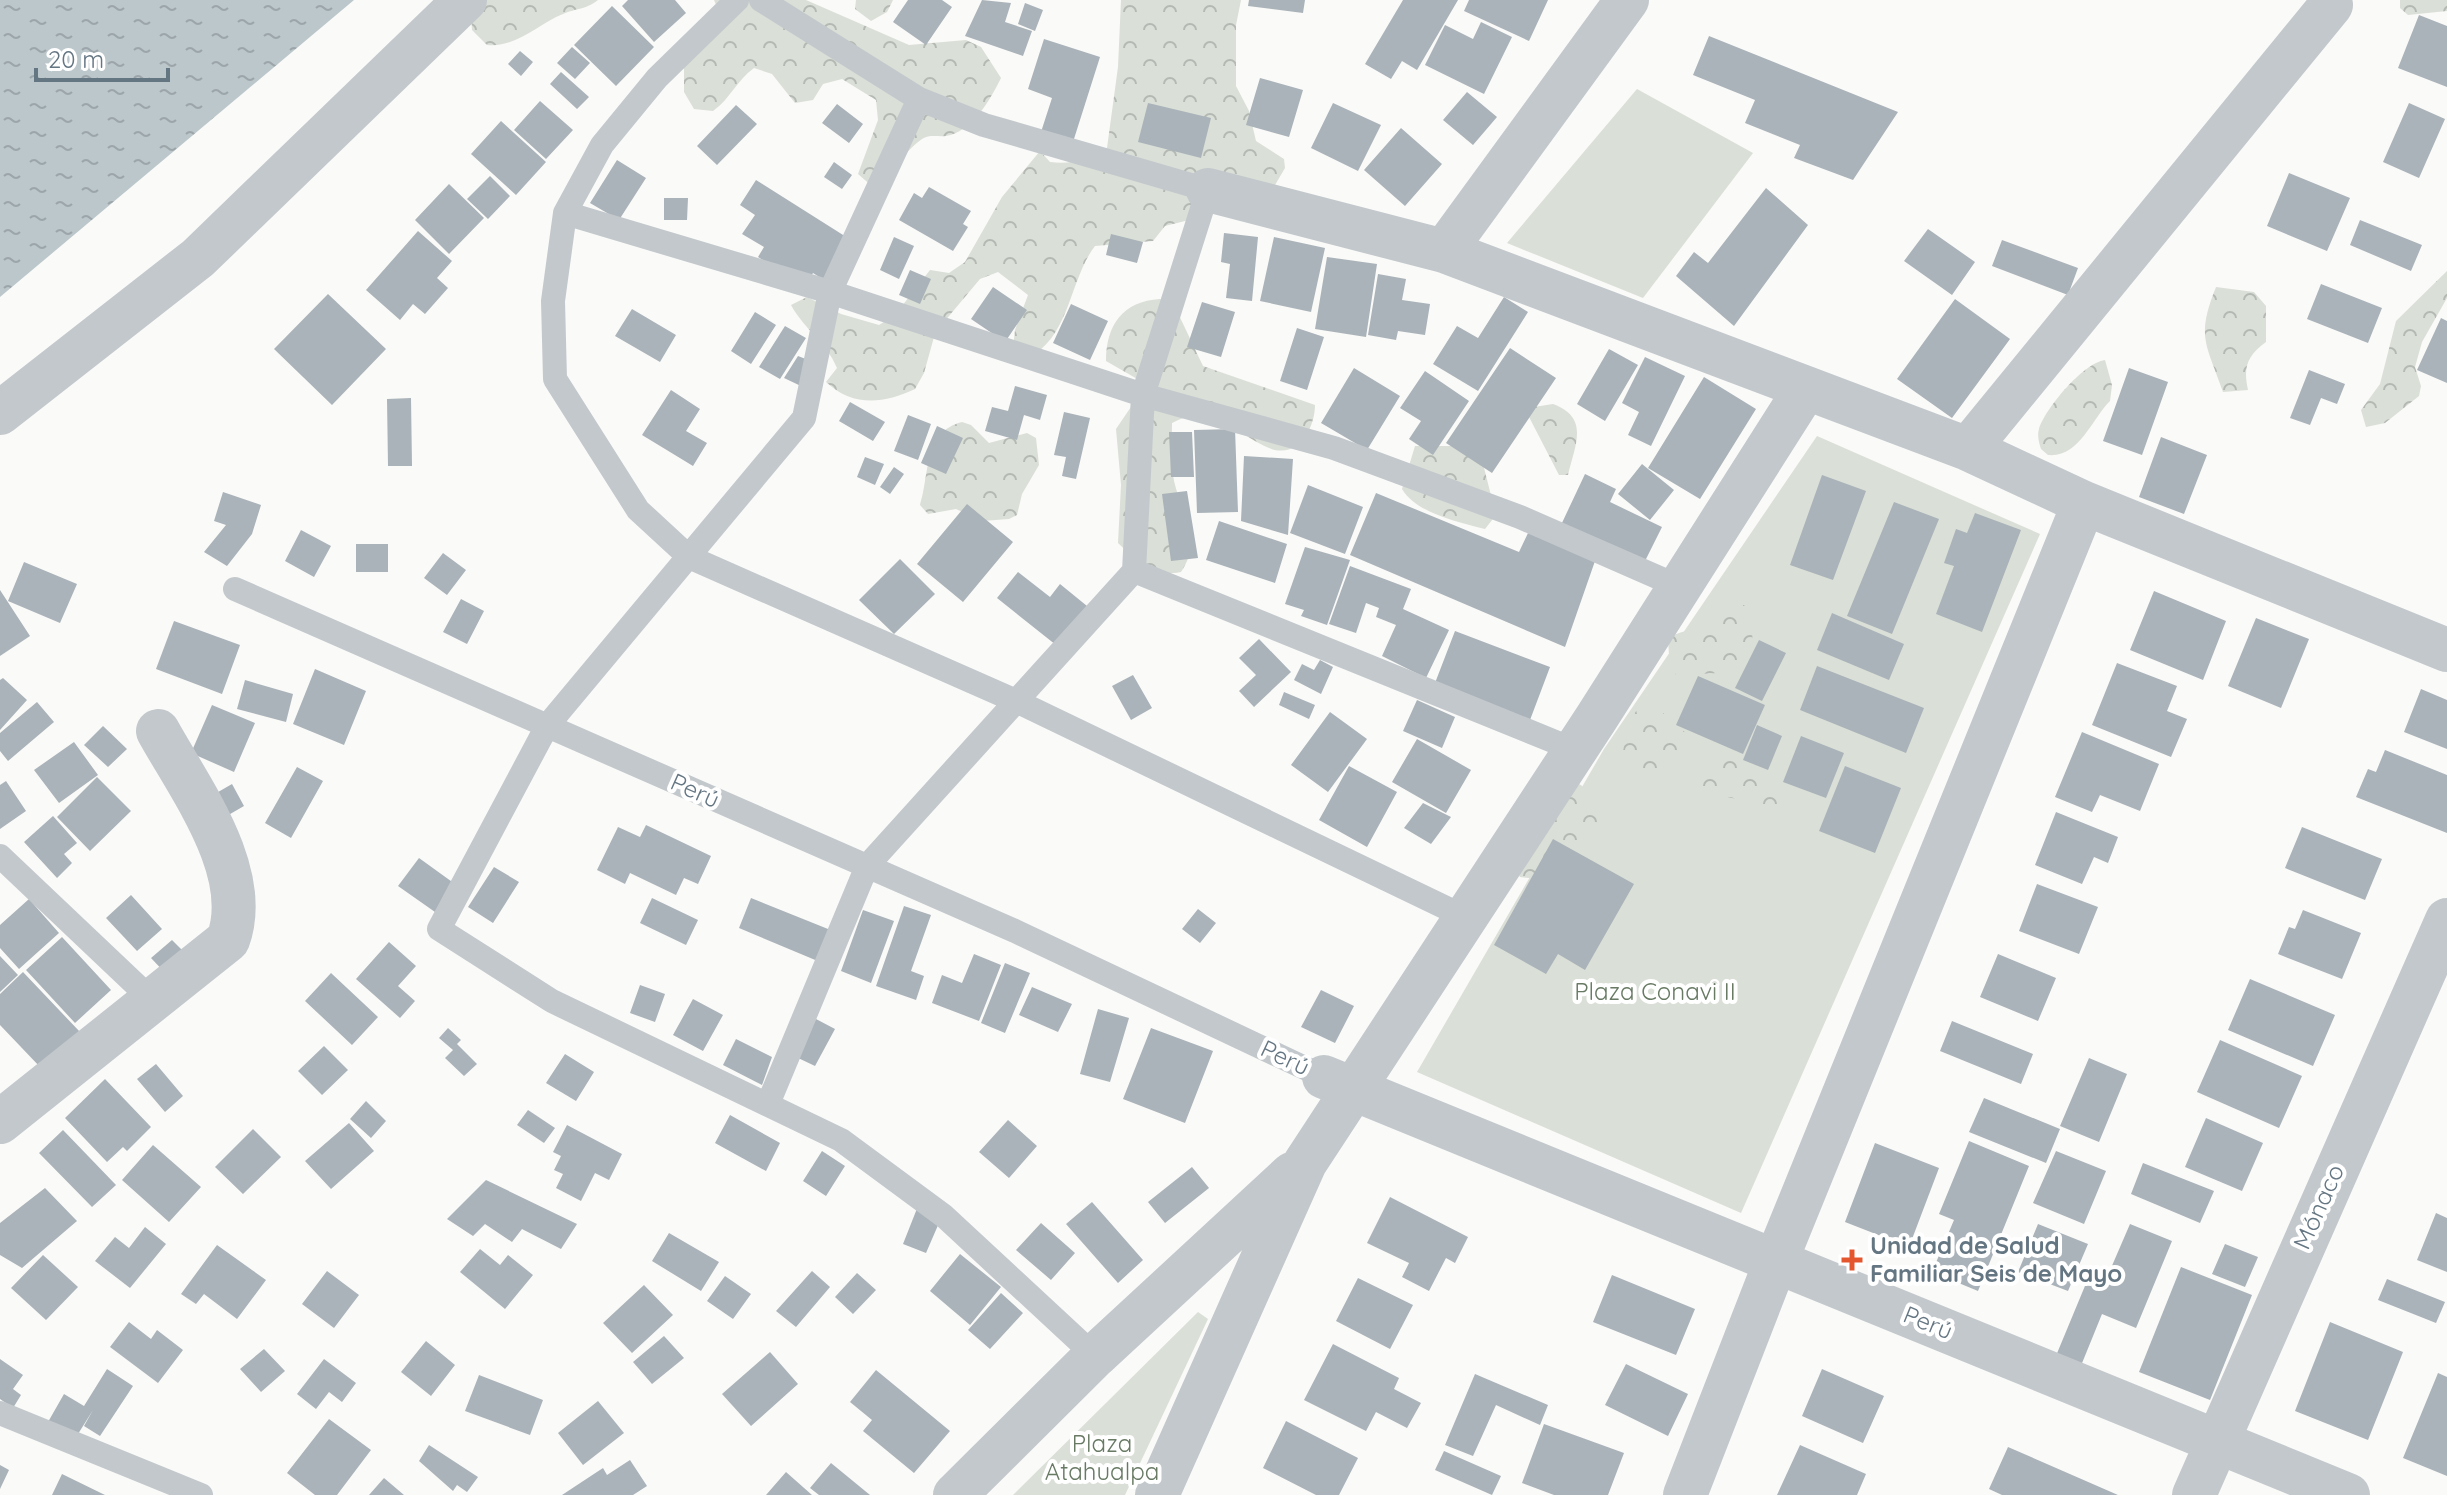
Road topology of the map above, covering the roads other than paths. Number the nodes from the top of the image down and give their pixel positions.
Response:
1 (465, 0) edge
2 (737, 0) edge
3 (761, 0) edge
4 (1624, 1) edge
5 (2331, 5) dead end
6 (919, 99) junction
7 (1208, 190) junction
8 (565, 213) junction
9 (1444, 251) junction
10 (830, 292) junction
11 (1806, 388) junction
12 (1143, 395) junction
13 (0, 413) edge
14 (1968, 449) junction
15 (2084, 503) junction
16 (689, 557) junction
17 (1134, 571) junction
18 (1680, 587) junction
19 (235, 589) dead end
20 (2447, 650) edge
21 (1016, 701) junction
22 (547, 726) junction
23 (158, 731) dead end
24 (1575, 750) junction
25 (0, 856) edge
26 (867, 866) junction
27 (1465, 917) junction
28 (2447, 920) edge
29 (152, 1000) junction
30 (1338, 1083) junction
31 (768, 1104) junction
32 (0, 1122) edge
33 (1305, 1163) junction
34 (1776, 1261) junction
35 (1095, 1356) junction
36 (0, 1413) edge
37 (2216, 1441) junction
38 (201, 1495) edge
39 (955, 1495) edge
40 (1157, 1495) edge
41 (1685, 1495) edge
42 (2194, 1495) edge
43 (2348, 1495) edge

1 - 13 street
2 - 8 lane
3 - 6 lane
4 - 9 street
5 - 14 street
6 - 7 lane
6 - 10 lane
7 - 9 street
7 - 12 lane
8 - 10 lane
8 - 16 lane
9 - 11 street
10 - 12 lane
10 - 16 lane
11 - 14 street
11 - 18 street
12 - 17 lane
12 - 18 lane
14 - 15 street
15 - 20 street
15 - 34 street
16 - 21 lane
16 - 22 lane
17 - 21 lane
17 - 24 lane
18 - 24 street
19 - 22 lane, Perú
21 - 26 lane
21 - 27 lane
22 - 26 lane, Perú
22 - 31 lane
23 - 29 street
24 - 27 street
25 - 29 lane
26 - 30 lane, Perú
26 - 31 lane
27 - 30 street
28 - 37 street, Mónaco
29 - 32 street
30 - 33 street
30 - 34 street, Perú
31 - 35 lane
33 - 35 street
33 - 40 street
34 - 37 street, Perú
34 - 41 street
35 - 39 street
36 - 38 lane
37 - 42 street, Mónaco
37 - 43 street, Perú

